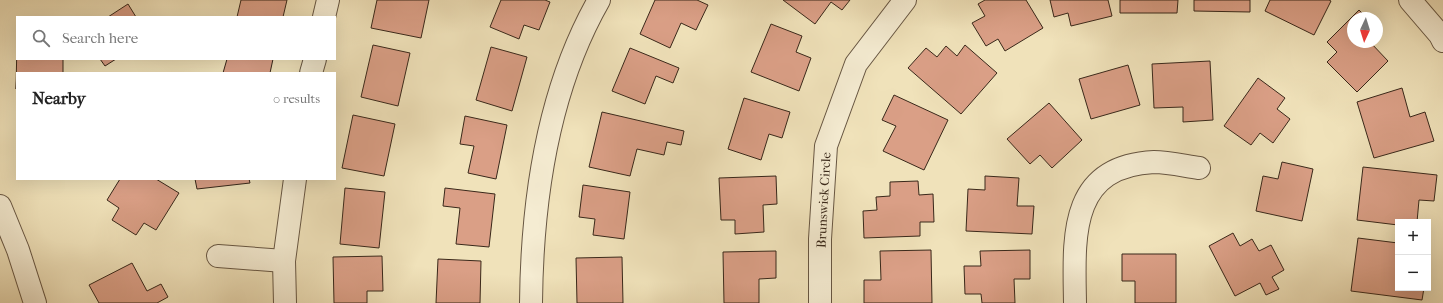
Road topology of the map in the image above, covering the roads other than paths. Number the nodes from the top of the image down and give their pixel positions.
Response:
1 (328, 0) edge
2 (599, 0) edge
3 (905, 0) edge
4 (1410, 0) edge
5 (324, 16) edge
6 (1443, 42) edge
7 (315, 60) edge
8 (311, 72) edge
9 (1199, 168) dead end
10 (295, 180) edge
11 (0, 206) edge
12 (218, 256) dead end
13 (284, 261) junction
14 (35, 303) edge
15 (285, 303) edge
16 (531, 303) edge
17 (820, 303) edge
18 (1075, 303) edge

1 - 5 street
2 - 16 street
3 - 17 street, Brunswick Circle
4 - 6 street
7 - 8 street
9 - 18 street
10 - 13 street
11 - 14 street
12 - 13 street
13 - 15 street

